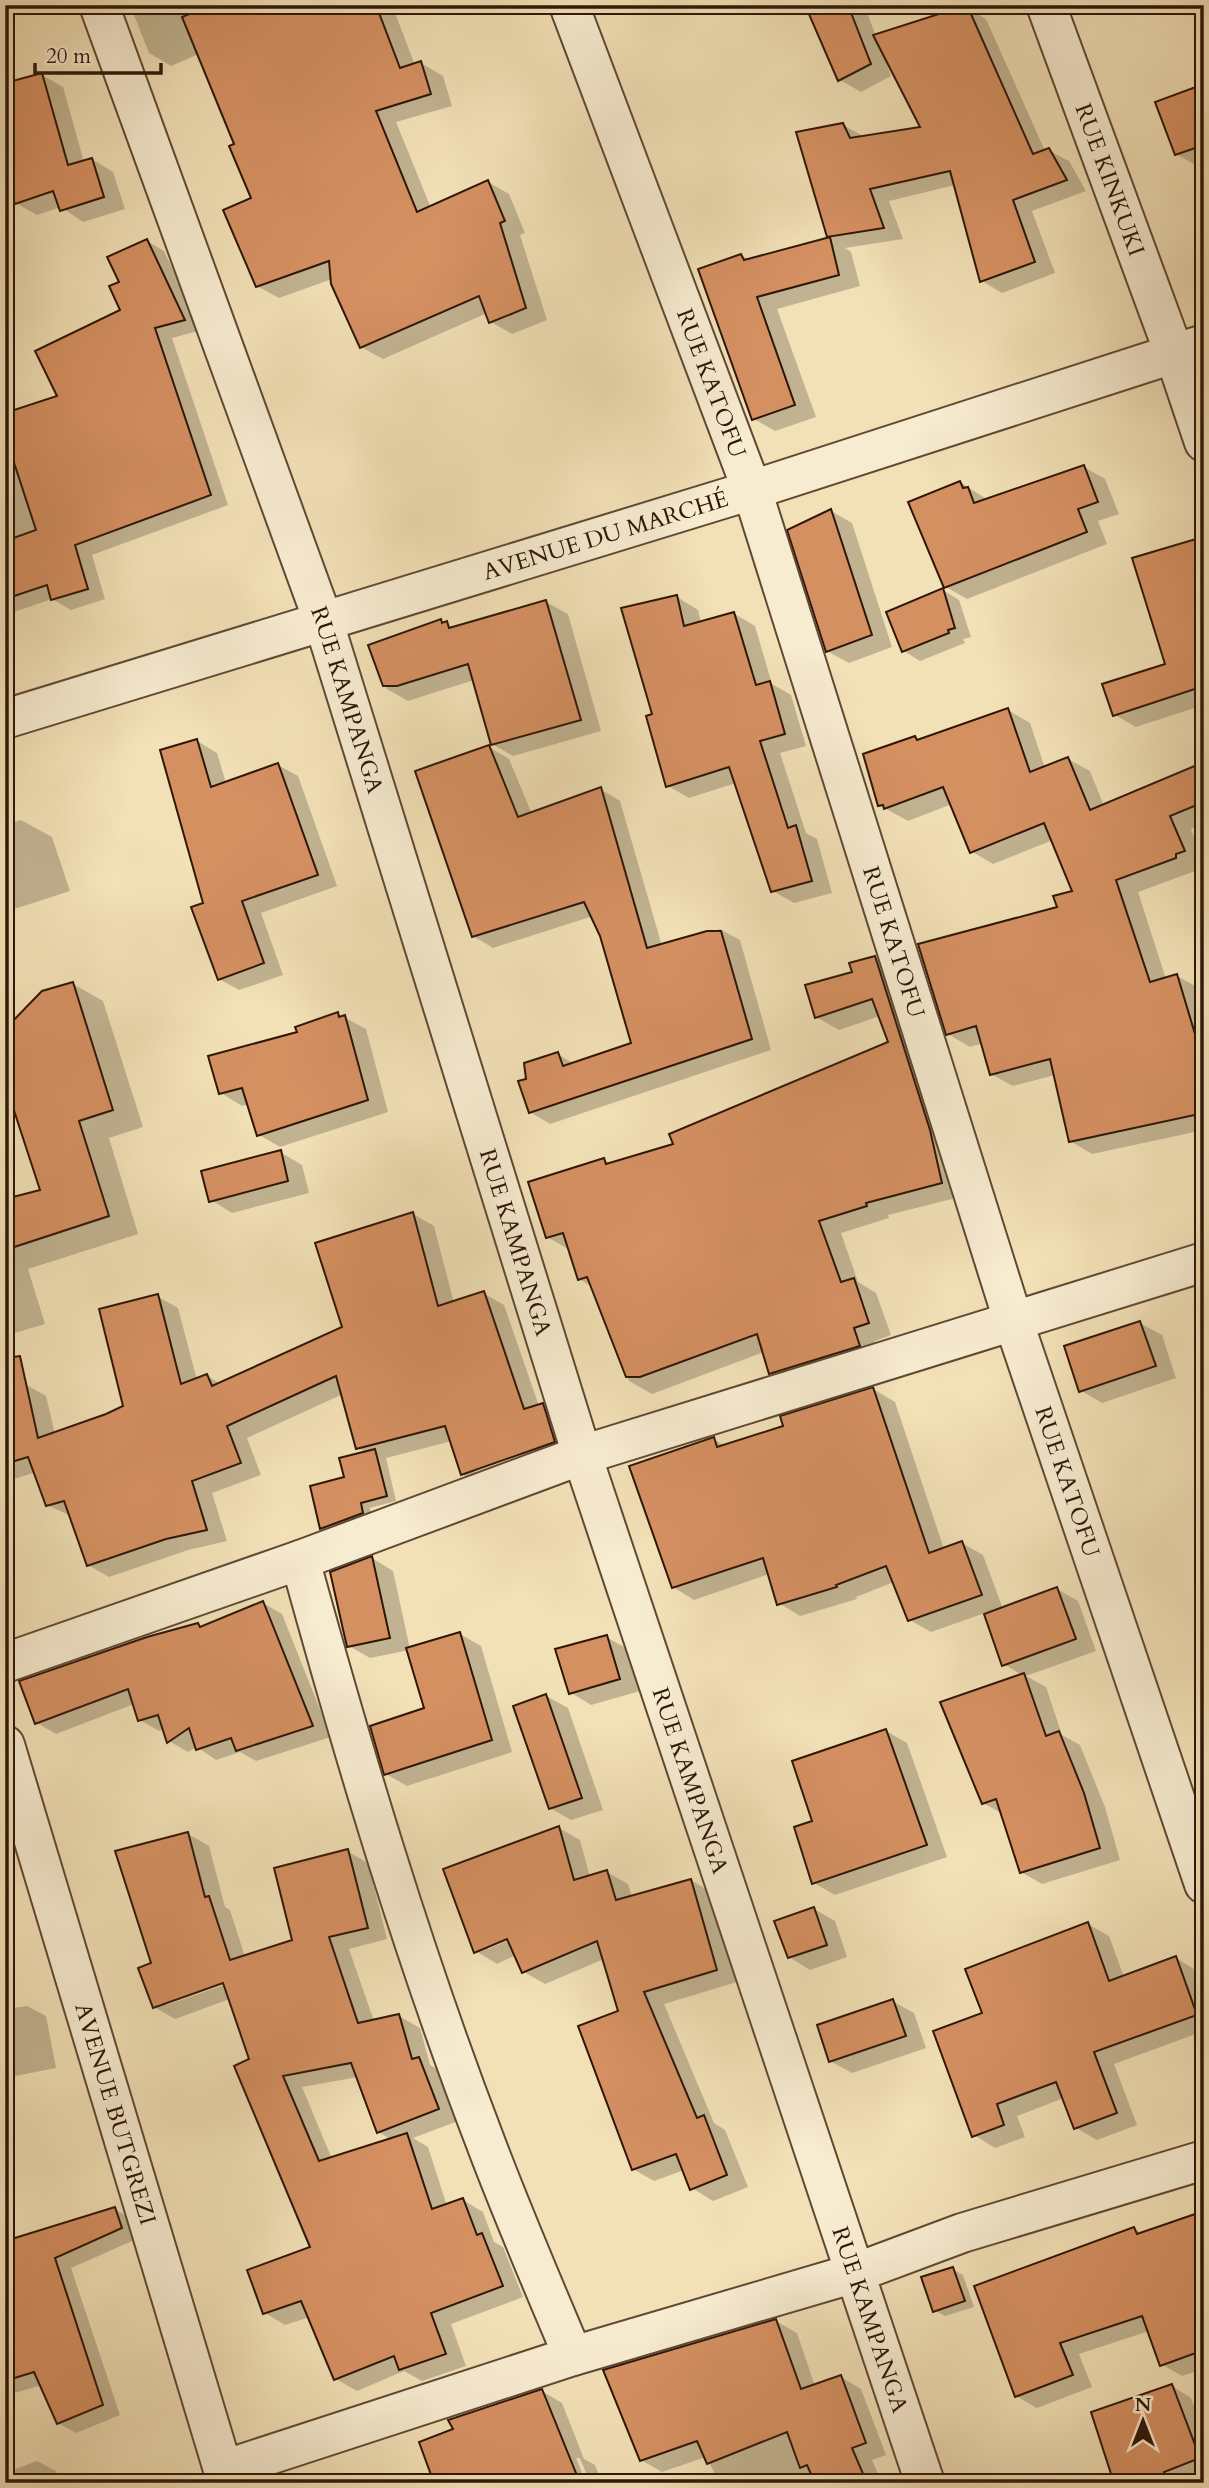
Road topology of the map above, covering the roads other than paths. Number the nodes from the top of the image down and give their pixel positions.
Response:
1 (99, 5) edge
2 (569, 5) edge
3 (1046, 5) edge
4 (1189, 348) edge
5 (1204, 442) edge
6 (752, 490) junction
7 (324, 623) junction
8 (5, 719) edge
9 (1204, 1262) edge
10 (1013, 1320) junction
11 (582, 1455) junction
12 (300, 1560) junction
13 (5, 1663) edge
14 (5, 1745) edge
15 (1204, 1884) edge
16 (1204, 2160) edge
17 (855, 2273) junction
18 (573, 2357) junction
19 (225, 2476) edge
20 (925, 2483) edge

1 - 7 street, RUE KAMPANGA
2 - 6 street, RUE KATOFU
3 - 4 street, RUE KINKUKI
4 - 5 street, RUE KINKUKI
4 - 6 street, AVENUE DU MARCHÉ
6 - 7 street, AVENUE DU MARCHÉ
6 - 10 street, RUE KATOFU
7 - 8 street, AVENUE DU MARCHÉ
7 - 11 street, RUE KAMPANGA
9 - 10 street
10 - 11 street
10 - 15 street, RUE KATOFU
11 - 12 street
11 - 17 street, RUE KAMPANGA
12 - 13 street
12 - 18 street
14 - 19 street, AVENUE BUTGREZI
16 - 17 street
17 - 18 street
17 - 20 street, RUE KAMPANGA
18 - 19 street

